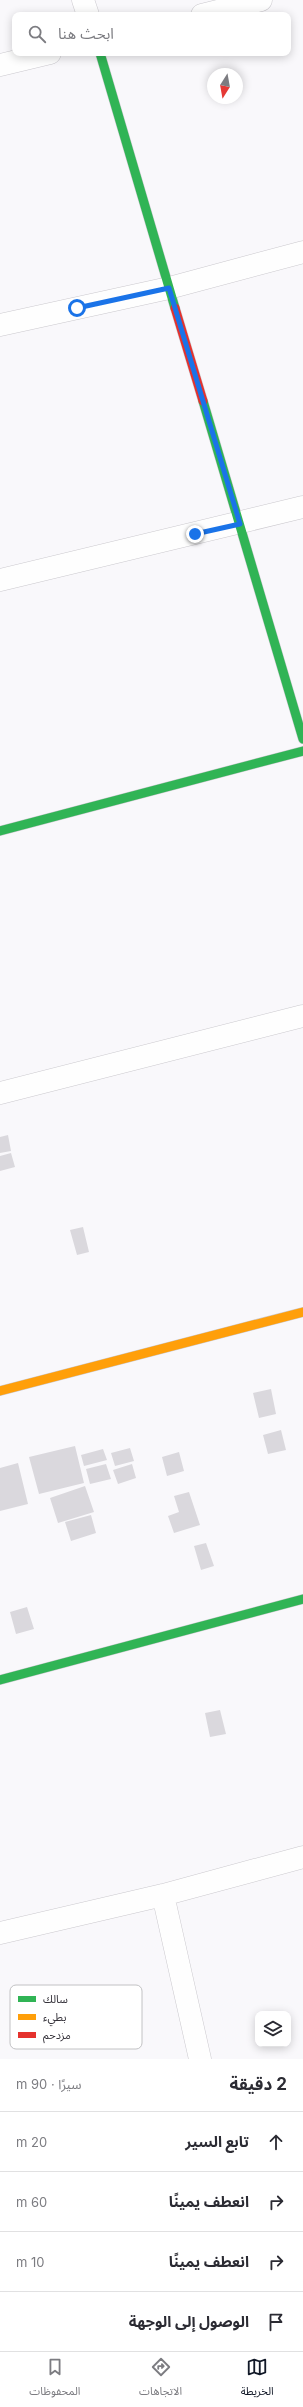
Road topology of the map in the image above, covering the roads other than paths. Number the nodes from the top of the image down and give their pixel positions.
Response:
1 (82, 0) edge
2 (261, 0) edge
3 (87, 12) edge
4 (214, 12) edge
5 (38, 56) edge
6 (101, 56) edge
7 (0, 65) edge
8 (303, 252) edge
9 (169, 288) junction
10 (0, 325) edge
11 (303, 507) edge
12 (240, 524) junction
13 (0, 580) edge
14 (303, 739) edge
15 (303, 751) edge
16 (0, 831) edge
17 (303, 1016) edge
18 (0, 1093) edge
19 (303, 1312) edge
20 (0, 1391) edge
21 (303, 1599) edge
22 (0, 1680) edge
23 (303, 1857) edge
24 (163, 1895) junction
25 (0, 1933) edge
26 (200, 2059) edge

1 - 3 street
2 - 4 street
5 - 7 street
6 - 9 street
8 - 9 street
9 - 10 street
9 - 12 street
11 - 12 street
12 - 13 street
12 - 14 street
15 - 16 street
17 - 18 street
19 - 20 street
21 - 22 street
23 - 24 street
24 - 25 street
24 - 26 street

